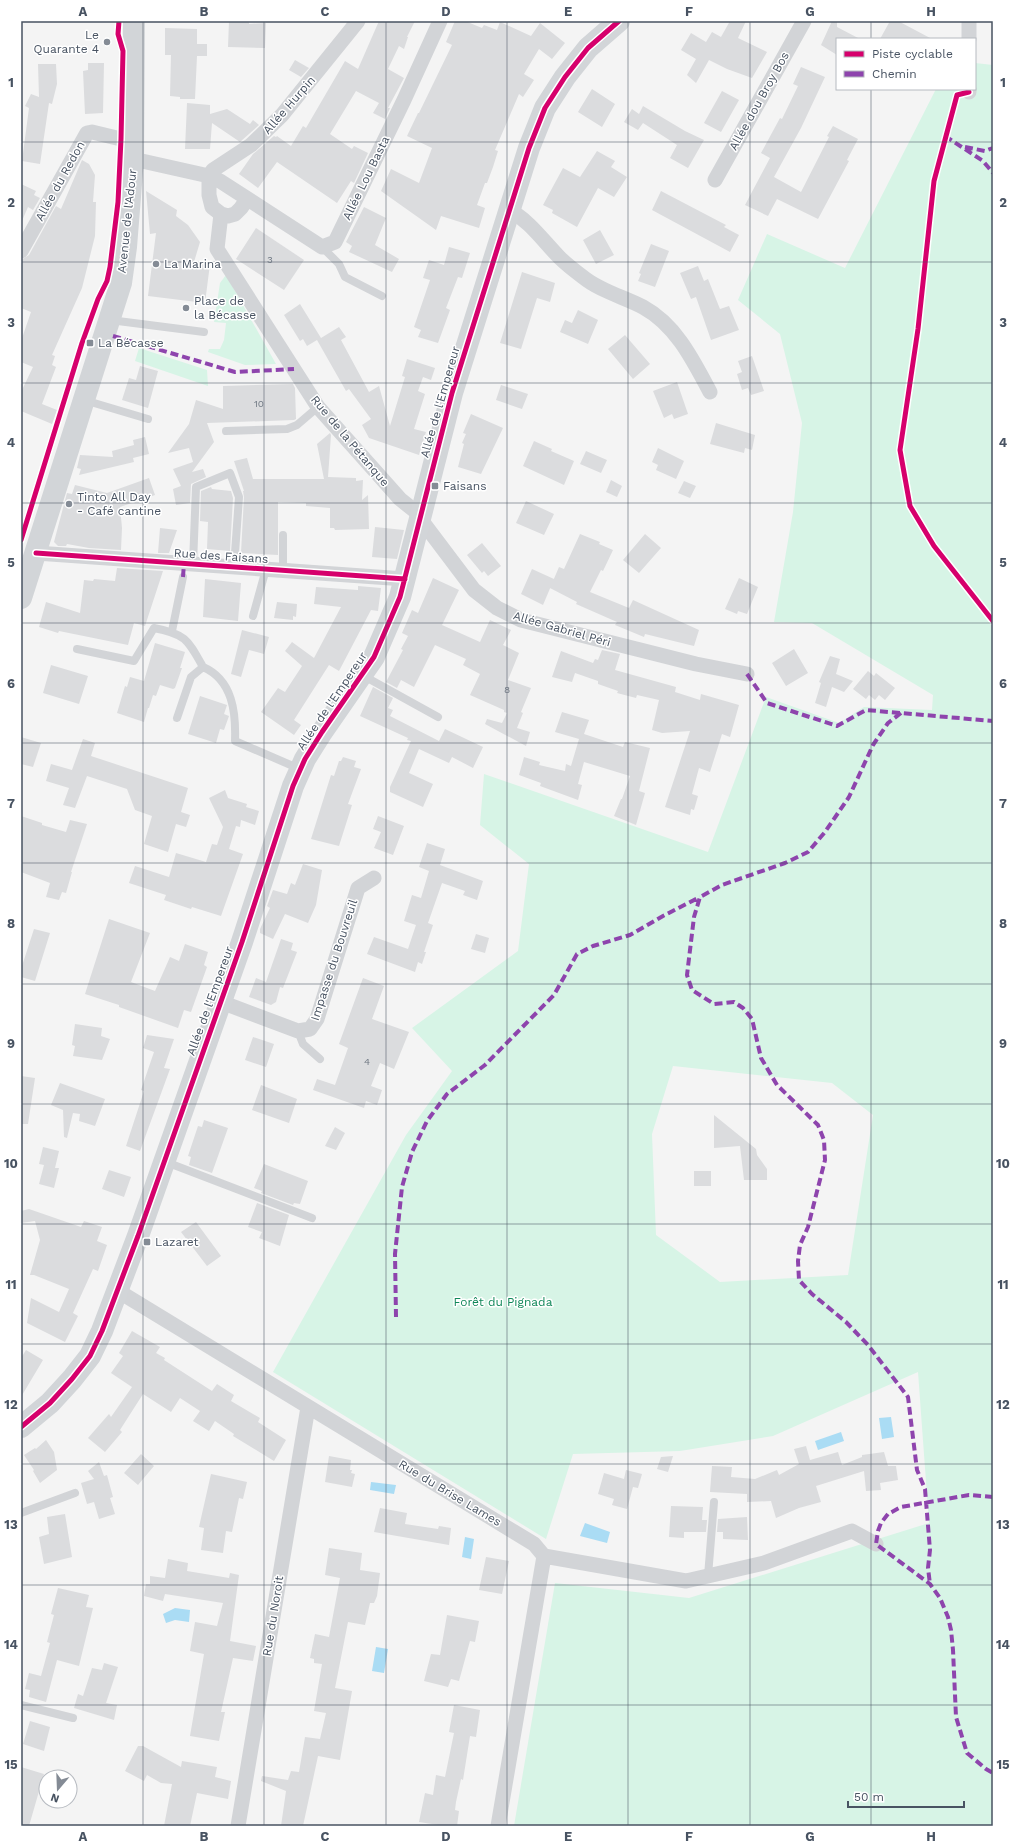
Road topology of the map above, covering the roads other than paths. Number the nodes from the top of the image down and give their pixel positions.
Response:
1 (134, 21) edge
2 (358, 21) edge
3 (440, 21) edge
4 (619, 21) edge
5 (804, 21) edge
6 (970, 21) edge
7 (969, 38) edge
8 (134, 149) junction
9 (209, 176) junction
10 (715, 180) dead end
11 (248, 199) junction
12 (509, 210) junction
13 (221, 214) junction
14 (322, 247) junction
15 (21, 251) edge
16 (382, 296) dead end
17 (109, 320) junction
18 (204, 332) dead end
19 (710, 392) dead end
20 (83, 399) junction
21 (318, 407) junction
22 (148, 419) dead end
23 (226, 431) dead end
24 (420, 515) junction
25 (283, 535) dead end
26 (36, 553) junction
27 (193, 564) junction
28 (234, 567) junction
29 (266, 569) junction
30 (283, 570) junction
31 (183, 577) dead end
32 (405, 579) junction
33 (21, 598) edge
34 (253, 616) dead end
35 (172, 631) junction
36 (78, 649) dead end
37 (203, 668) junction
38 (746, 674) dead end
39 (362, 675) junction
40 (438, 717) dead end
41 (177, 718) dead end
42 (300, 770) junction
43 (374, 878) dead end
44 (221, 1002) junction
45 (298, 1031) junction
46 (320, 1059) dead end
47 (165, 1162) junction
48 (312, 1218) dead end
49 (118, 1291) junction
50 (308, 1407) junction
51 (21, 1427) edge
52 (75, 1493) dead end
53 (714, 1502) dead end
54 (21, 1513) edge
55 (876, 1544) dead end
56 (544, 1556) junction
57 (708, 1576) junction
58 (21, 1705) edge
59 (73, 1718) dead end
60 (238, 1826) edge
61 (498, 1826) edge

1 - 8 street, Avenue de l'Adour
2 - 9 street, Allée Hurpin
3 - 14 street, Allée Lou Basta
4 - 12 street, Allée de l'Empereur
5 - 10 street, Allée dou Broy Bos
6 - 7 street
8 - 9 street
8 - 15 street, Allée du Redon
8 - 17 street, Avenue de l'Adour
9 - 11 street
9 - 13 street
11 - 13 street
11 - 14 street
12 - 19 street
12 - 24 street, Allée de l'Empereur
13 - 21 street, Rue de la Pétanque
14 - 16 lane
17 - 18 lane
17 - 20 street, Avenue de l'Adour
20 - 22 lane
20 - 26 street, Avenue de l'Adour
21 - 23 lane
21 - 24 street, Rue de la Pétanque
24 - 32 street, Allée de l'Empereur
24 - 38 street, Allée Gabriel Péri
25 - 30 lane
26 - 27 street, Rue des Faisans
26 - 33 street, Avenue de l'Adour
27 - 28 street, Rue des Faisans
27 - 28 lane
28 - 29 street, Rue des Faisans
29 - 30 street, Rue des Faisans
29 - 34 lane
30 - 32 street, Rue des Faisans
31 - 35 lane
32 - 39 street, Allée de l'Empereur
35 - 36 lane
35 - 37 lane
37 - 41 lane
37 - 42 lane
39 - 40 lane
39 - 42 street, Allée de l'Empereur
42 - 44 street, Allée de l'Empereur
43 - 45 street, Impasse du Bouvreuil
44 - 45 street, Impasse du Bouvreuil
44 - 47 street, Allée de l'Empereur
45 - 46 lane
47 - 48 lane
47 - 49 street, Allée de l'Empereur
49 - 50 street, Rue du Brise Lames
49 - 51 street, Allée de l'Empereur
50 - 56 street, Rue du Brise Lames
50 - 60 street, Rue du Noroit
52 - 54 lane
53 - 57 lane
55 - 57 street
56 - 57 street
56 - 61 street
58 - 59 lane

